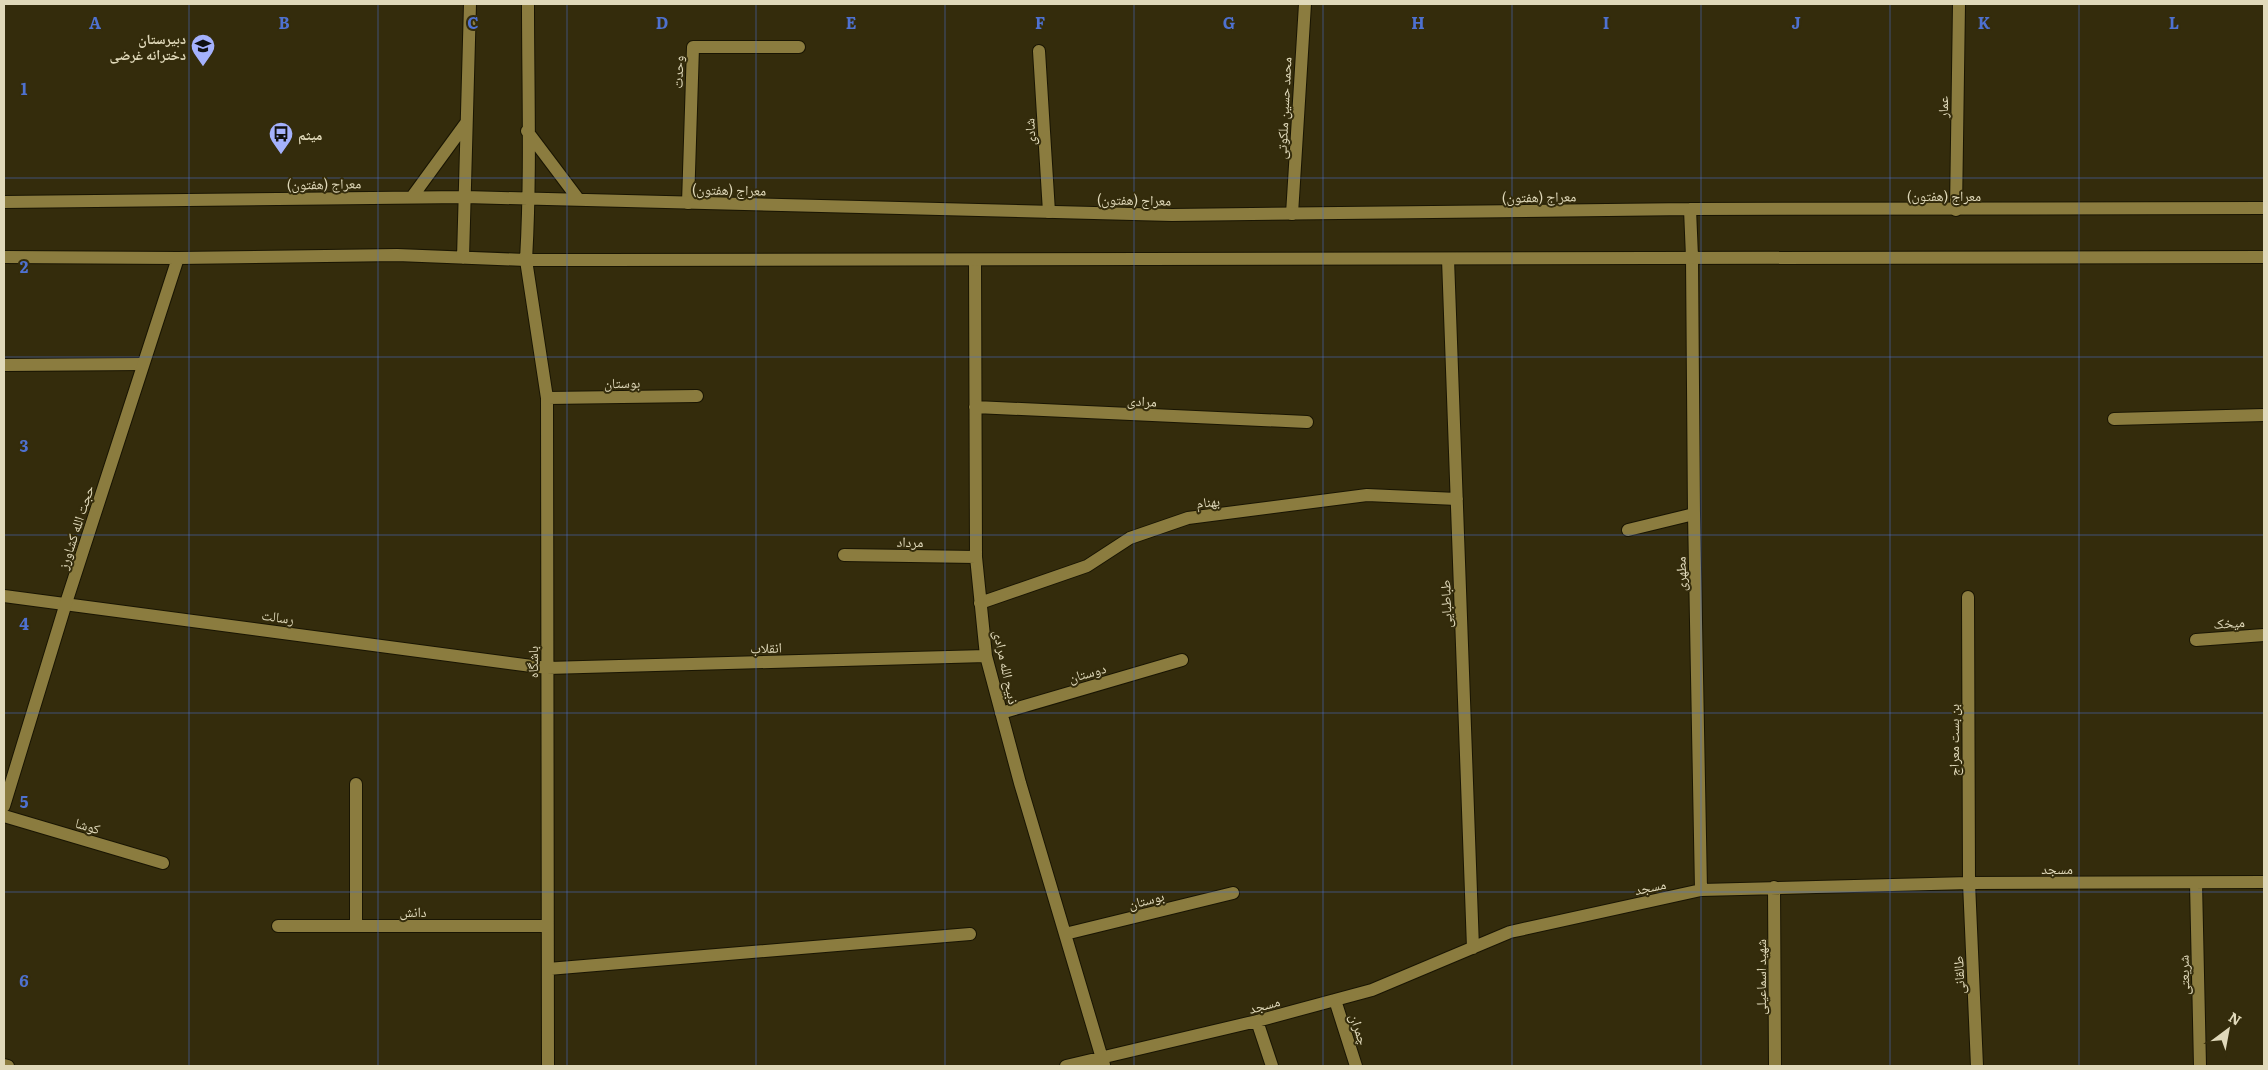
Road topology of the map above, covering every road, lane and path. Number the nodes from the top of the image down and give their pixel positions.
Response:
1 (470, 4) edge
2 (528, 4) edge
3 (1305, 4) edge
4 (1958, 4) edge
5 (799, 46) dead end
6 (1039, 51) dead end
7 (466, 123) junction
8 (527, 130) junction
9 (412, 197) junction
10 (465, 197) junction
11 (529, 199) junction
12 (579, 200) junction
13 (4, 202) edge
14 (688, 203) junction
15 (2264, 208) edge
16 (1690, 209) junction
17 (1956, 210) junction
18 (1048, 212) junction
19 (1292, 214) junction
20 (4, 257) edge
21 (1692, 257) junction
22 (2264, 257) edge
23 (178, 258) junction
24 (463, 258) junction
25 (1448, 259) junction
26 (526, 260) junction
27 (975, 260) junction
28 (143, 364) junction
29 (4, 365) edge
30 (697, 396) dead end
31 (547, 398) junction
32 (975, 407) junction
33 (2264, 415) edge
34 (2114, 419) dead end
35 (1307, 422) dead end
36 (1456, 499) junction
37 (1694, 514) junction
38 (1628, 530) dead end
39 (844, 555) dead end
40 (976, 557) junction
41 (4, 596) edge
42 (1968, 597) dead end
43 (66, 603) junction
44 (980, 603) junction
45 (2264, 635) edge
46 (2196, 640) dead end
47 (986, 656) junction
48 (1182, 660) dead end
49 (547, 668) junction
50 (1001, 713) junction
51 (356, 784) dead end
52 (4, 806) edge
53 (4, 816) edge
54 (163, 863) dead end
55 (2196, 882) junction
56 (2264, 882) edge
57 (1969, 883) junction
58 (1774, 887) junction
59 (1701, 890) junction
60 (1233, 893) dead end
61 (278, 926) dead end
62 (356, 926) junction
63 (547, 926) junction
64 (970, 934) dead end
65 (1065, 934) junction
66 (1473, 948) junction
67 (548, 969) junction
68 (1335, 1000) junction
69 (1258, 1021) junction
70 (1103, 1062) edge
71 (4, 1065) edge
72 (8, 1066) edge
73 (548, 1066) edge
74 (1066, 1066) edge
75 (1272, 1066) edge
76 (1356, 1066) edge
77 (1775, 1066) edge
78 (1978, 1066) edge
79 (2200, 1066) edge

1 - 7 street
2 - 8 street
3 - 19 street, محمد حسین ملکوتی
4 - 17 street, عمار
5 - 14 street, وحدت
6 - 18 street, شادی
7 - 9 street
7 - 10 street
8 - 11 street
8 - 12 street
9 - 10 street, معراج (هفتون)
9 - 13 street, معراج (هفتون)
10 - 11 street, معراج (هفتون)
10 - 24 street
11 - 12 street, معراج (هفتون)
11 - 26 street, باشگاه
12 - 14 street, معراج (هفتون)
14 - 18 street, معراج (هفتون)
15 - 17 street, معراج (هفتون)
16 - 17 street, معراج (هفتون)
16 - 19 street, معراج (هفتون)
16 - 21 street, مطهری
18 - 19 street, معراج (هفتون)
20 - 23 street
21 - 22 street
21 - 25 street
21 - 37 street, مطهری
23 - 24 street
23 - 28 street, حجت الله کشاورز
24 - 26 street
25 - 27 street
25 - 36 street, طباطبایی
26 - 27 street
26 - 31 street, باشگاه
27 - 32 street, ذبیح الله مرادی
28 - 29 street
28 - 43 street, حجت الله کشاورز
30 - 31 street, بوستان
31 - 49 street, باشگاه
32 - 35 street, مرادی
32 - 40 street, ذبیح الله مرادی
33 - 34 street
36 - 44 street, بهنام
36 - 66 street, طباطبایی
37 - 38 street
37 - 59 street, مطهری
39 - 40 street, مرداد
40 - 44 street, ذبیح الله مرادی
41 - 43 street, رسالت
42 - 57 street, بن بست معراج
43 - 49 street, رسالت
43 - 52 street, حجت الله کشاورز
44 - 47 street, ذبیح الله مرادی
45 - 46 street, میخک
47 - 49 street, انقلاب
47 - 50 street, ذبیح الله مرادی
48 - 50 street, دوستان
49 - 63 street, باشگاه
50 - 65 street, ذبیح الله مرادی
51 - 62 street
53 - 54 street, کوشا
55 - 56 street, مسجد
55 - 57 street, مسجد
55 - 79 street, شریعتی
57 - 58 street, مسجد
57 - 78 street, طالقانی
58 - 59 street, مسجد
58 - 77 street, شهید اسماعیلی
59 - 66 street, مسجد
60 - 65 street, بوستان
61 - 62 street, دانش
62 - 63 street, دانش
63 - 67 street, باشگاه
64 - 67 street
65 - 70 street, ذبیح الله مرادی
66 - 68 street, مسجد
67 - 73 street, باشگاه
68 - 69 street, مسجد
68 - 76 street, چمران
69 - 70 street, مسجد
69 - 75 street
70 - 74 street, مسجد
71 - 72 street

